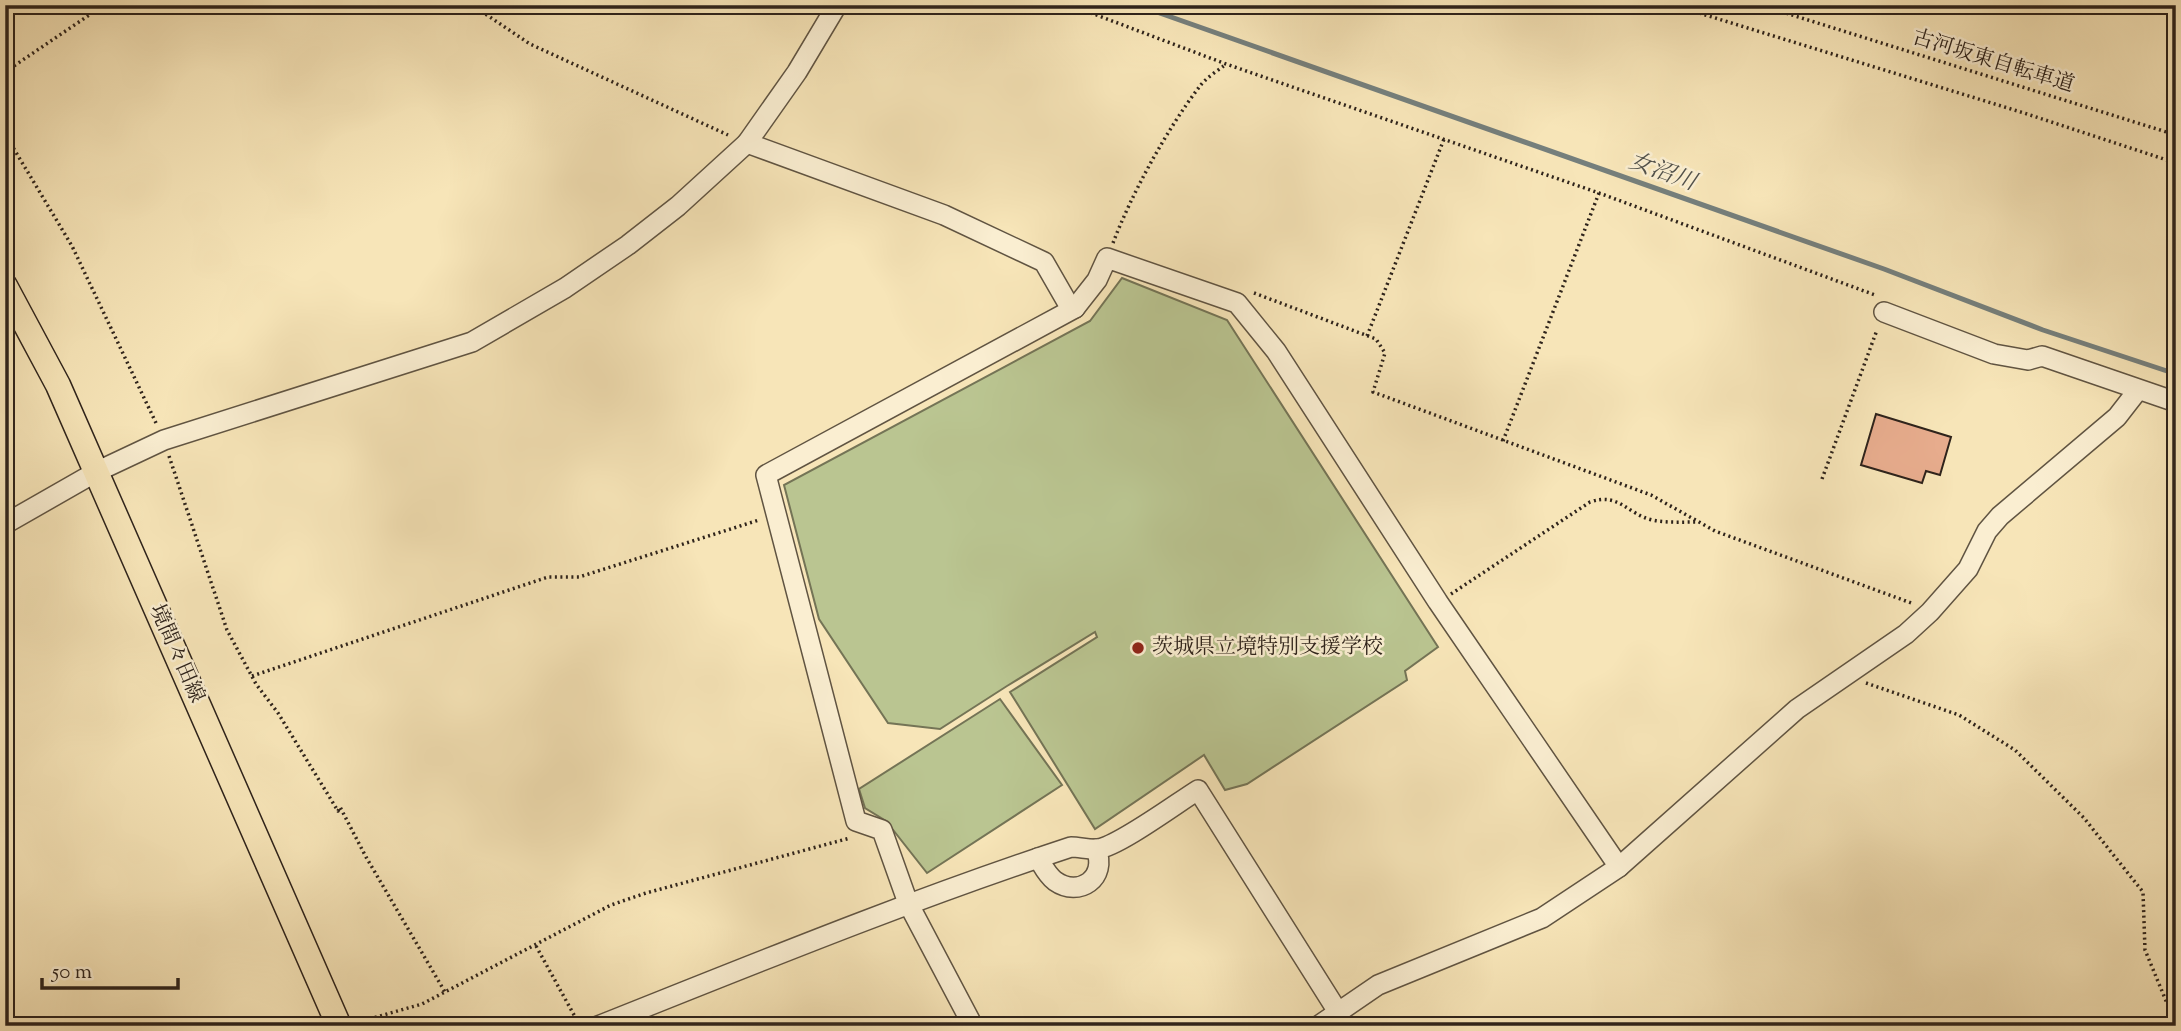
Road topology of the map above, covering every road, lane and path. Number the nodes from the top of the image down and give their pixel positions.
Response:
1 (104, 5) edge
2 (472, 5) edge
3 (837, 5) edge
4 (1070, 5) edge
5 (1672, 5) edge
6 (1760, 5) edge
7 (1226, 64) junction
8 (5, 72) edge
9 (5, 134) edge
10 (2176, 135) edge
11 (1444, 139) junction
12 (747, 143) junction
13 (2176, 163) edge
14 (1599, 192) junction
15 (1107, 258) junction
16 (5, 286) edge
17 (1248, 291) dead end
18 (1075, 308) junction
19 (1884, 312) junction
20 (1367, 336) junction
21 (2138, 390) junction
22 (2176, 402) edge
23 (164, 440) junction
24 (1503, 441) junction
25 (96, 472) junction
26 (1822, 479) dead end
27 (775, 516) junction
28 (1699, 522) junction
29 (5, 524) edge
30 (1438, 602) junction
31 (1930, 612) junction
32 (252, 676) junction
33 (1846, 676) junction
34 (870, 826) junction
35 (1096, 849) junction
36 (1038, 858) junction
37 (1619, 867) junction
38 (908, 903) junction
39 (536, 946) junction
40 (444, 992) junction
41 (1338, 1012) junction
42 (2176, 1025) edge
43 (339, 1026) edge
44 (351, 1026) edge
45 (580, 1026) edge
46 (598, 1026) edge
47 (973, 1026) edge
48 (1318, 1026) edge

1 - 8 path
2 - 12 path
3 - 12 street
4 - 7 path
5 - 13 path
6 - 10 path, 古河坂東自転車道
7 - 11 path
7 - 15 path
9 - 23 path
11 - 14 path
11 - 20 path
12 - 18 street
12 - 23 street
14 - 19 path
14 - 24 path
15 - 18 street
15 - 30 street
16 - 25 main road, 境間々田線
17 - 20 path
18 - 27 street
19 - 21 street
19 - 26 path
20 - 24 path
21 - 22 street
21 - 31 street
23 - 25 street
23 - 32 path
24 - 28 path
25 - 29 street
25 - 43 main road, 境間々田線
27 - 32 path
27 - 34 street
28 - 30 path
28 - 31 path
30 - 37 street
31 - 33 street
32 - 40 path
33 - 37 street
33 - 42 path
34 - 38 street
34 - 39 path
35 - 36 street
35 - 36 street
35 - 41 street
36 - 38 street
37 - 41 street
38 - 46 street
38 - 47 street
39 - 40 path
39 - 45 path
40 - 44 path
41 - 48 street

